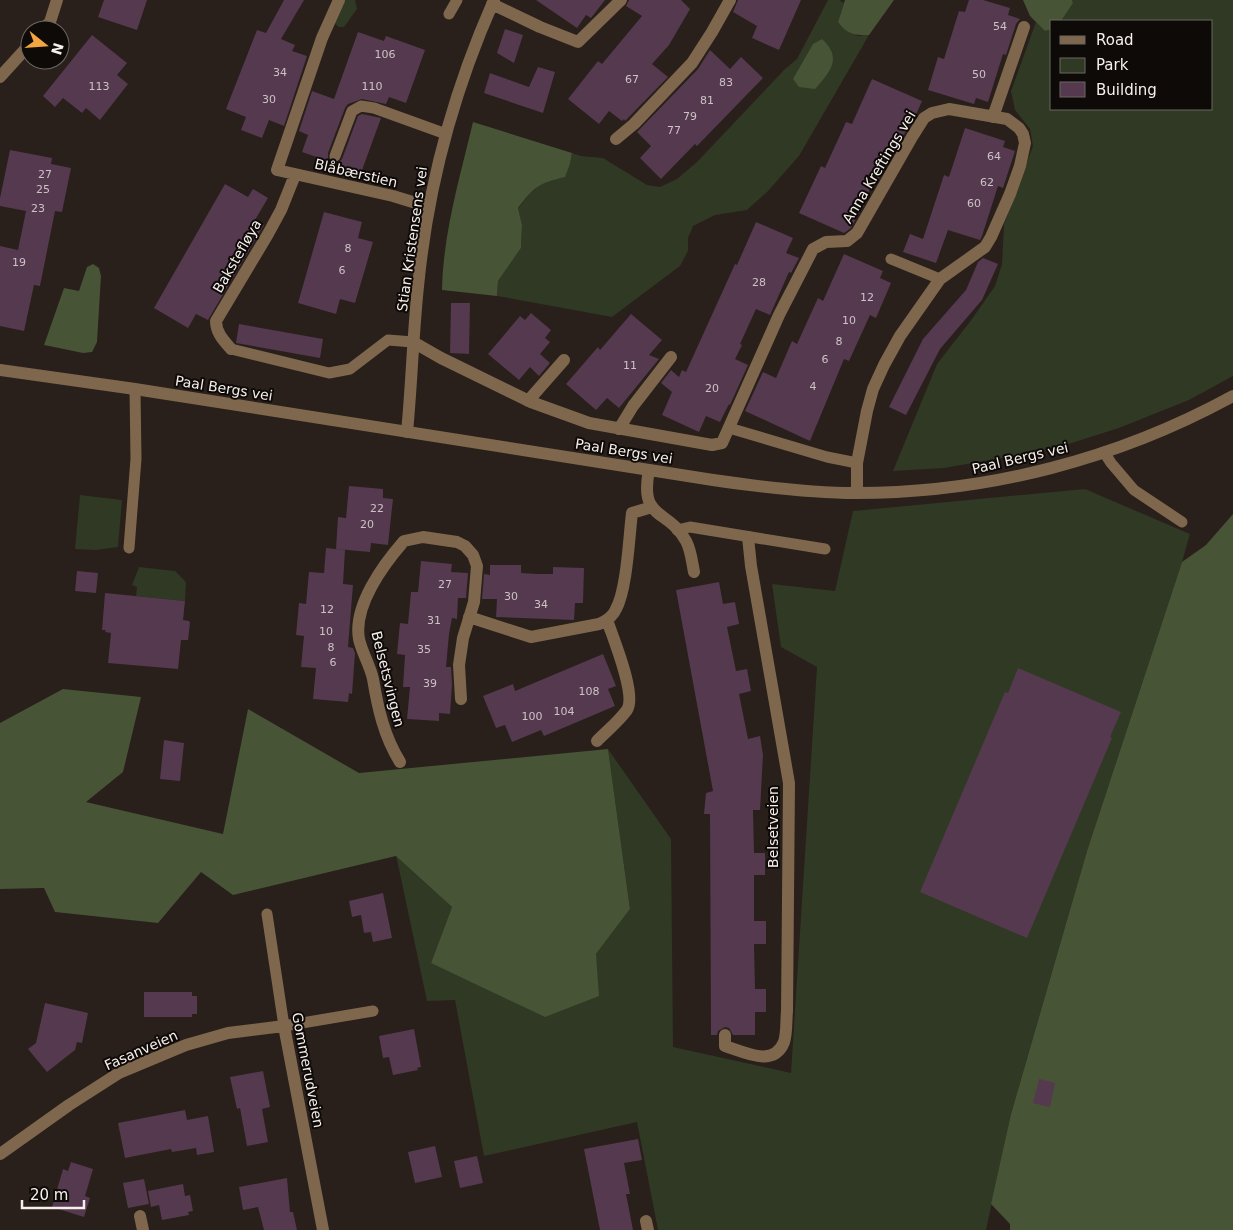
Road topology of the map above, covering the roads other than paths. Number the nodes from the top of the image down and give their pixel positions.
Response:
1 (57, 0) edge
2 (339, 0) edge
3 (457, 0) edge
4 (621, 0) edge
5 (730, 0) edge
6 (493, 2) edge
7 (449, 14) dead end
8 (51, 20) edge
9 (1024, 27) dead end
10 (20, 55) edge
11 (0, 77) edge
12 (993, 117) junction
13 (446, 134) junction
14 (616, 139) dead end
15 (335, 156) dead end
16 (295, 175) junction
17 (429, 207) junction
18 (891, 259) dead end
19 (940, 279) junction
20 (413, 342) junction
21 (231, 349) joint
22 (671, 357) dead end
23 (564, 360) dead end
24 (0, 370) edge
25 (135, 389) junction
26 (1233, 396) edge
27 (528, 401) junction
28 (729, 428) junction
29 (619, 429) junction
30 (407, 432) junction
31 (1104, 452) junction
32 (857, 462) junction
33 (648, 470) junction
34 (857, 493) junction
35 (652, 507) junction
36 (1182, 522) dead end
37 (677, 530) junction
38 (748, 537) junction
39 (129, 548) dead end
40 (825, 549) dead end
41 (694, 572) dead end
42 (469, 617) junction
43 (607, 620) junction
44 (461, 699) dead end
45 (597, 741) dead end
46 (400, 762) dead end
47 (267, 914) dead end
48 (373, 1011) dead end
49 (284, 1026) junction
50 (725, 1035) dead end
51 (0, 1154) edge
52 (140, 1216) dead end
53 (143, 1230) edge
54 (323, 1230) edge

1 - 8 street
2 - 16 street, Blåbærstien
3 - 7 lane
4 - 6 street
5 - 14 street
6 - 13 street, Stian Kristensens vei
9 - 12 street
10 - 11 street
12 - 19 street, Anna Kreftings vei
12 - 28 street, Anna Kreftings vei
13 - 15 lane
13 - 17 street, Stian Kristensens vei
16 - 17 street, Blåbærstien
16 - 21 street, Bakstefløya
17 - 20 street, Stian Kristensens vei
18 - 19 lane
19 - 32 street, Anna Kreftings vei
20 - 21 lane
20 - 27 street
20 - 30 street, Stian Kristensens vei
22 - 29 street
23 - 27 street
24 - 25 street, Paal Bergs vei
25 - 30 street, Paal Bergs vei
25 - 39 lane
26 - 31 street, Paal Bergs vei
27 - 29 street
28 - 29 street, Anna Kreftings vei
28 - 32 lane
30 - 33 street, Paal Bergs vei
31 - 34 street, Paal Bergs vei
31 - 36 lane
32 - 34 street, Anna Kreftings vei
33 - 34 street, Paal Bergs vei
33 - 35 street
35 - 37 street
35 - 43 street
37 - 38 lane
37 - 41 street
38 - 40 lane
38 - 50 street, Belsetveien
42 - 43 street
42 - 44 street, Belsetsvingen
42 - 46 street, Belsetsvingen
43 - 45 street
47 - 49 lane, Gommerudveien
48 - 49 lane
49 - 51 street, Fasanveien
49 - 54 street, Gommerudveien
52 - 53 street

